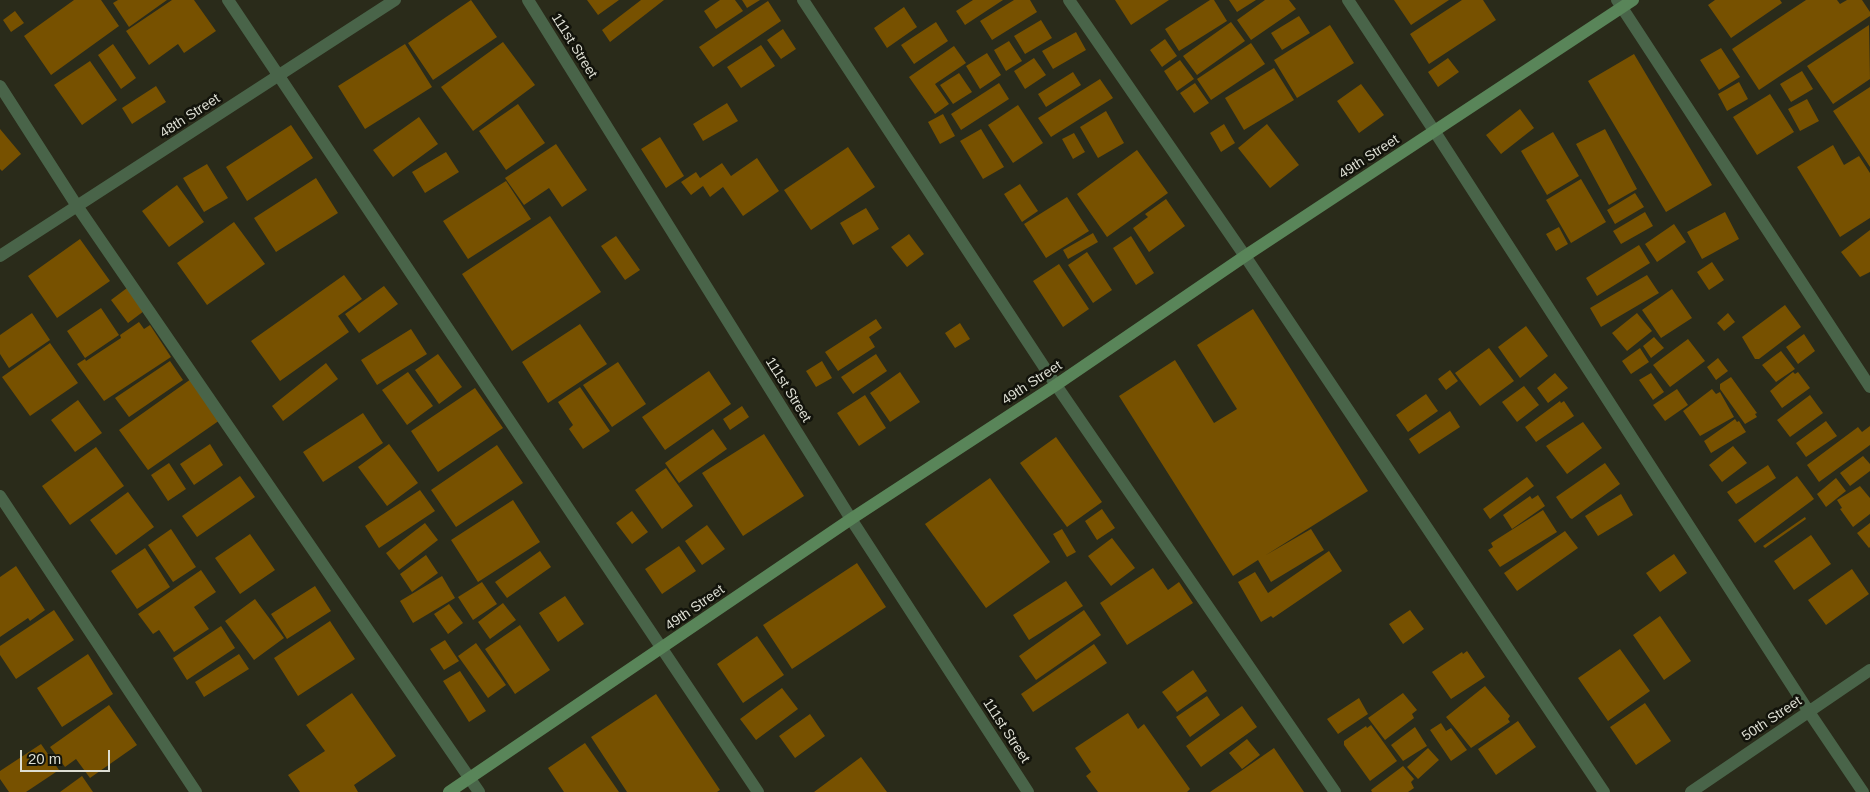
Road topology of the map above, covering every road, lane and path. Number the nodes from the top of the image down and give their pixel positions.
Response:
1 (228, 0) edge
2 (395, 0) edge
3 (528, 0) edge
4 (803, 0) edge
5 (1069, 0) edge
6 (1348, 0) edge
7 (1633, 0) edge
8 (1619, 4) edge
9 (280, 76) junction
10 (0, 86) edge
11 (1435, 132) junction
12 (77, 206) junction
13 (0, 256) edge
14 (1246, 256) junction
15 (1056, 385) junction
16 (1870, 387) edge
17 (0, 496) edge
18 (850, 519) junction
19 (661, 650) junction
20 (1870, 670) edge
21 (1809, 712) junction
22 (470, 778) junction
23 (196, 792) edge
24 (449, 792) edge
25 (479, 792) edge
26 (758, 792) edge
27 (1028, 792) edge
28 (1335, 792) edge
29 (1604, 792) edge
30 (1691, 792) edge
31 (1863, 792) edge

1 - 9 street
2 - 9 street, 48th Street
3 - 18 street, 111st Street
4 - 15 street
5 - 14 street
6 - 11 street
7 - 8 main road, 49th Street
8 - 11 main road, 49th Street
8 - 16 street
9 - 12 street, 48th Street
9 - 19 street
10 - 12 street
11 - 14 main road, 49th Street
11 - 21 street
12 - 13 street, 48th Street
12 - 22 street
14 - 15 main road, 49th Street
14 - 29 street
15 - 18 main road, 49th Street
15 - 28 street
17 - 23 street
18 - 19 main road, 49th Street
18 - 27 street, 111st Street
19 - 22 main road, 49th Street
19 - 26 street
20 - 21 street, 50th Street
21 - 30 street, 50th Street
21 - 31 street
22 - 24 main road, 49th Street
22 - 25 street

